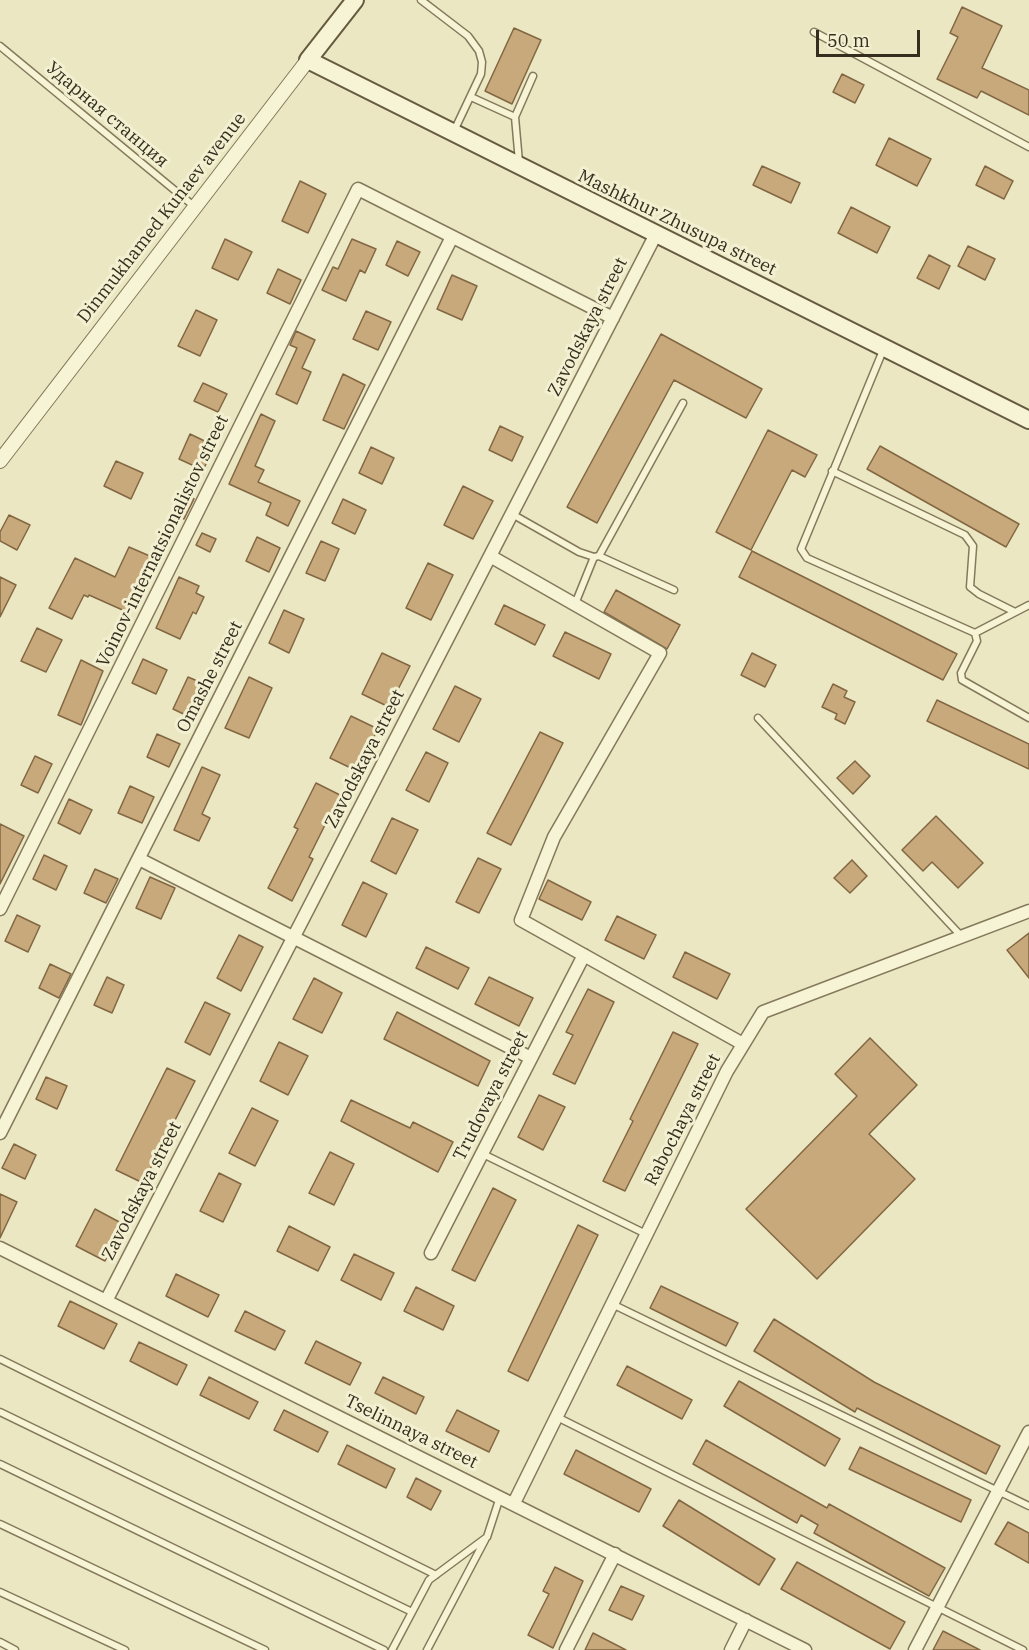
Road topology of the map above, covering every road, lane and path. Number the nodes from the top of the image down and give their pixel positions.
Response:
1 (356, 0) edge
2 (421, 0) edge
3 (814, 32) dead end
4 (0, 46) edge
5 (308, 60) junction
6 (533, 76) dead end
7 (471, 97) junction
8 (515, 117) junction
9 (453, 133) junction
10 (1029, 147) edge
11 (520, 166) junction
12 (195, 207) junction
13 (656, 234) junction
14 (452, 237) junction
15 (613, 318) junction
16 (884, 347) junction
17 (684, 403) dead end
18 (1029, 420) edge
19 (0, 461) edge
20 (832, 471) junction
21 (512, 513) junction
22 (490, 556) junction
23 (597, 556) junction
24 (674, 590) dead end
25 (575, 604) junction
26 (1029, 605) edge
27 (1016, 612) junction
28 (975, 633) junction
29 (758, 718) dead end
30 (1029, 718) edge
31 (139, 859) junction
32 (0, 909) edge
33 (1029, 911) edge
34 (964, 938) junction
35 (292, 939) junction
36 (584, 955) junction
37 (743, 1044) junction
38 (531, 1058) junction
39 (0, 1133) edge
40 (482, 1153) junction
41 (646, 1234) junction
42 (0, 1248) edge
43 (431, 1253) dead end
44 (106, 1300) junction
45 (612, 1304) junction
46 (0, 1359) edge
47 (0, 1412) edge
48 (557, 1417) junction
49 (1029, 1432) edge
50 (0, 1464) edge
51 (1000, 1491) junction
52 (501, 1496) junction
53 (514, 1503) junction
54 (1029, 1506) edge
55 (0, 1524) edge
56 (487, 1536) junction
57 (615, 1554) junction
58 (436, 1575) junction
59 (0, 1592) edge
60 (937, 1609) junction
61 (412, 1612) junction
62 (746, 1620) junction
63 (0, 1642) edge
64 (15, 1650) edge
65 (125, 1650) edge
66 (265, 1650) edge
67 (384, 1650) edge
68 (392, 1650) edge
69 (427, 1650) edge
70 (566, 1650) edge
71 (731, 1650) edge
72 (805, 1650) edge
73 (915, 1650) edge
74 (1023, 1650) edge

1 - 5 main road, Dinmukhamed Kunaev avenue
2 - 7 lane
3 - 10 lane
4 - 12 lane, Ударная станция
5 - 9 main road, Mashkhur Zhusupa street
5 - 12 street, Dinmukhamed Kunaev avenue
6 - 8 lane
7 - 8 lane
7 - 9 lane
8 - 11 lane
9 - 11 main road, Mashkhur Zhusupa street
11 - 13 main road, Mashkhur Zhusupa street
12 - 19 street, Dinmukhamed Kunaev avenue
13 - 15 street, Zavodskaya street
13 - 16 main road, Mashkhur Zhusupa street
14 - 15 street
14 - 31 street, Omashe street
14 - 32 street, Voinov-internatsionalistov street
15 - 21 street, Zavodskaya street
16 - 18 main road, Mashkhur Zhusupa street
16 - 20 lane
17 - 23 lane
20 - 27 lane
20 - 28 lane
21 - 22 street, Zavodskaya street
21 - 23 lane
22 - 25 street
22 - 35 street, Zavodskaya street
23 - 24 lane
23 - 25 lane
25 - 36 street
26 - 27 lane
27 - 28 lane
28 - 30 lane
29 - 34 lane
31 - 35 street
31 - 39 street, Omashe street
33 - 34 street, Rabochaya street
34 - 37 street, Rabochaya street
35 - 38 street
35 - 44 street, Zavodskaya street
36 - 37 street
36 - 38 street, Trudovaya street
37 - 41 street, Rabochaya street
38 - 40 street, Trudovaya street
40 - 41 lane
40 - 43 street, Trudovaya street
41 - 45 street, Rabochaya street
42 - 44 street, Tselinnaya street
44 - 52 street, Tselinnaya street
45 - 48 street, Rabochaya street
45 - 51 lane
46 - 58 lane
47 - 61 lane
48 - 53 street, Rabochaya street
48 - 60 lane
49 - 51 street
50 - 67 lane
51 - 54 lane
51 - 60 street
52 - 53 street, Tselinnaya street
52 - 56 lane
53 - 57 street, Tselinnaya street
55 - 66 lane
56 - 58 lane
56 - 69 lane
57 - 62 street, Tselinnaya street
57 - 70 street
58 - 61 lane
59 - 65 lane
60 - 73 street
60 - 74 lane
61 - 68 lane
62 - 71 street
62 - 72 street, Tselinnaya street
63 - 64 lane

